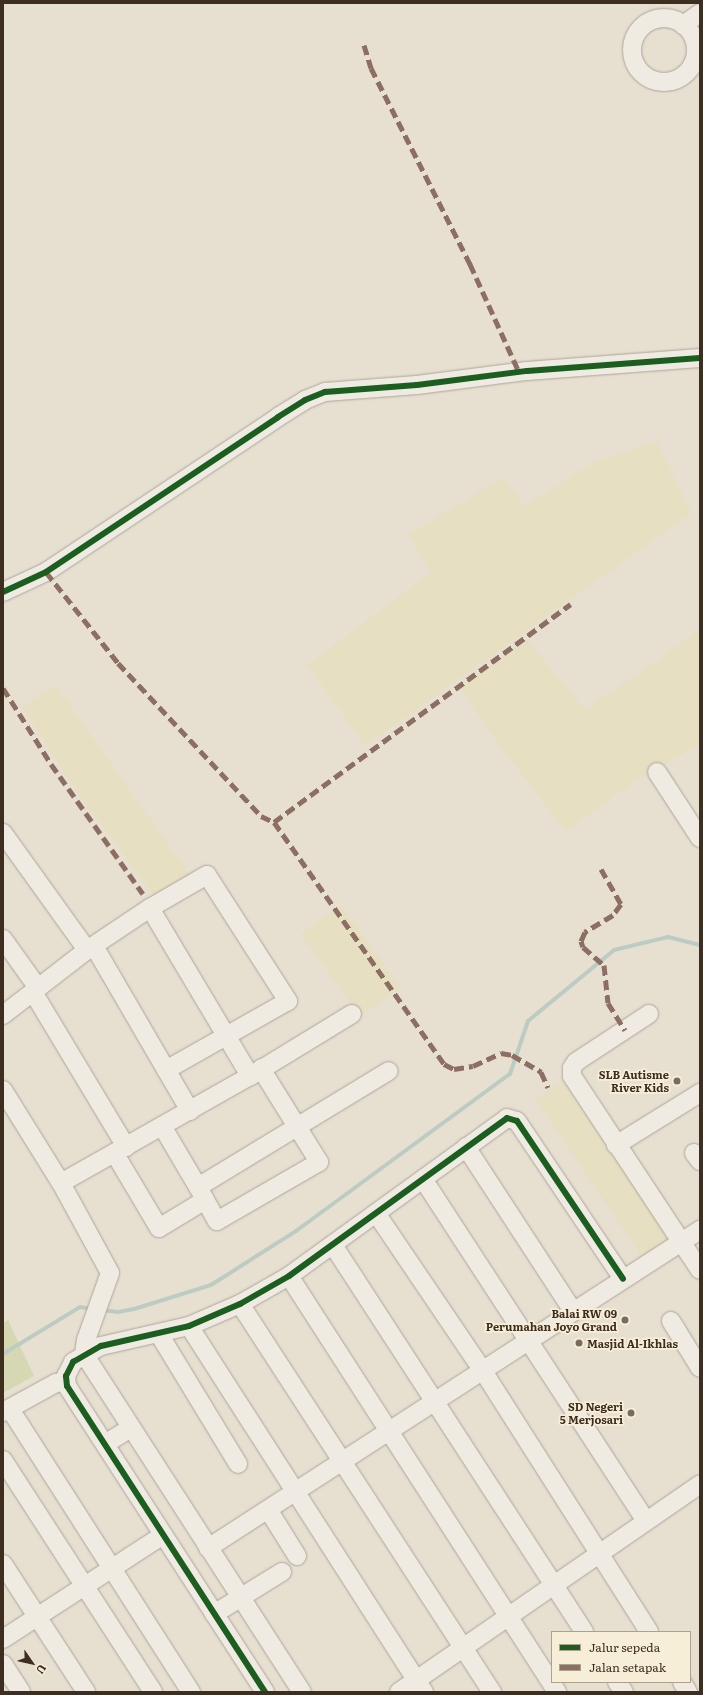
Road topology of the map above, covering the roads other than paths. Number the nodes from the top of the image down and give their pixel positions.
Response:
1 (658, 3) edge
2 (700, 13) edge
3 (675, 22) junction
4 (697, 59) edge
5 (700, 358) edge
6 (3, 592) edge
7 (657, 772) dead end
8 (3, 833) edge
9 (698, 833) edge
10 (150, 908) junction
11 (3, 939) edge
12 (91, 948) junction
13 (35, 990) junction
14 (352, 1014) dead end
15 (650, 1014) dead end
16 (3, 1015) edge
17 (227, 1038) junction
18 (166, 1070) junction
19 (389, 1071) dead end
20 (256, 1073) junction
21 (3, 1090) edge
22 (700, 1093) edge
23 (190, 1111) junction
24 (162, 1126) junction
25 (297, 1126) junction
26 (616, 1145) junction
27 (466, 1147) junction
28 (120, 1150) junction
29 (423, 1179) junction
30 (62, 1184) junction
31 (202, 1193) junction
32 (376, 1213) junction
33 (700, 1230) edge
34 (681, 1241) junction
35 (333, 1246) junction
36 (700, 1270) edge
37 (289, 1276) junction
38 (623, 1279) junction
39 (240, 1304) junction
40 (574, 1311) junction
41 (671, 1321) dead end
42 (189, 1326) junction
43 (159, 1334) junction
44 (528, 1342) junction
45 (694, 1343) edge
46 (85, 1347) junction
47 (700, 1368) edge
48 (483, 1371) junction
49 (65, 1380) junction
50 (436, 1402) junction
51 (7, 1410) edge
52 (131, 1428) junction
53 (389, 1431) junction
54 (105, 1444) junction
55 (3, 1460) edge
56 (342, 1461) junction
57 (238, 1464) dead end
58 (700, 1484) edge
59 (295, 1494) junction
60 (269, 1510) junction
61 (646, 1521) junction
62 (164, 1535) junction
63 (208, 1548) junction
64 (297, 1556) dead end
65 (599, 1556) junction
66 (3, 1564) edge
67 (111, 1569) junction
68 (282, 1572) dead end
69 (84, 1586) junction
70 (554, 1587) junction
71 (240, 1597) junction
72 (214, 1614) junction
73 (37, 1616) junction
74 (509, 1617) junction
75 (583, 1631) edge
76 (648, 1631) edge
77 (3, 1638) edge
78 (463, 1648) junction
79 (3, 1664) edge
80 (551, 1681) edge
81 (552, 1683) edge
82 (618, 1683) edge
83 (683, 1683) edge
84 (420, 1686) edge
85 (21, 1692) edge
86 (86, 1692) edge
87 (153, 1692) edge
88 (191, 1692) edge
89 (265, 1692) edge
90 (302, 1692) edge
91 (399, 1692) edge
92 (492, 1692) edge
93 (558, 1692) edge
94 (624, 1692) edge
95 (688, 1692) edge

1 - 3 street
2 - 3 street
3 - 4 street
3 - 4 street
5 - 6 street
7 - 9 street
8 - 12 street
10 - 12 street
10 - 17 street
10 - 17 street
11 - 13 street
12 - 13 street
12 - 18 street
13 - 16 street
13 - 28 street
14 - 20 street
15 - 26 street
17 - 18 street
17 - 20 street
18 - 23 street
19 - 25 street
20 - 23 street
20 - 25 street
21 - 30 street
22 - 26 street
23 - 24 street
24 - 28 street
24 - 31 street
25 - 31 street
25 - 31 street
26 - 34 street
27 - 29 street
27 - 38 street
27 - 40 street
28 - 30 street
28 - 31 street
29 - 32 street
29 - 44 street
30 - 46 street
32 - 35 street
32 - 48 street
33 - 34 street
34 - 36 street
34 - 38 street
35 - 37 street
35 - 50 street
37 - 39 street
37 - 53 street
38 - 40 street
39 - 42 street
39 - 56 street
40 - 44 street
41 - 45 street
42 - 43 street
42 - 59 street
43 - 46 street
43 - 57 street
44 - 48 street
44 - 61 street
45 - 47 street
46 - 49 street
46 - 52 street
48 - 50 street
48 - 65 street
49 - 51 street
49 - 54 street
50 - 53 street
50 - 70 street
51 - 67 street
52 - 54 street
52 - 63 street
53 - 56 street
53 - 74 street
54 - 62 street
55 - 69 street
56 - 59 street
56 - 78 street
58 - 61 street
59 - 60 street
59 - 84 street
60 - 63 street
60 - 64 street
61 - 65 street
62 - 67 street
62 - 72 street
63 - 71 street
65 - 70 street
65 - 76 street
66 - 73 street
67 - 69 street
67 - 88 street
68 - 71 street
69 - 73 street
69 - 87 street
70 - 74 street
70 - 75 street
71 - 72 street
71 - 90 street
72 - 89 street
73 - 77 street
73 - 86 street
74 - 78 street
74 - 80 street
78 - 84 street
78 - 92 street
79 - 85 street
81 - 93 street
82 - 94 street
83 - 95 street
84 - 91 street

